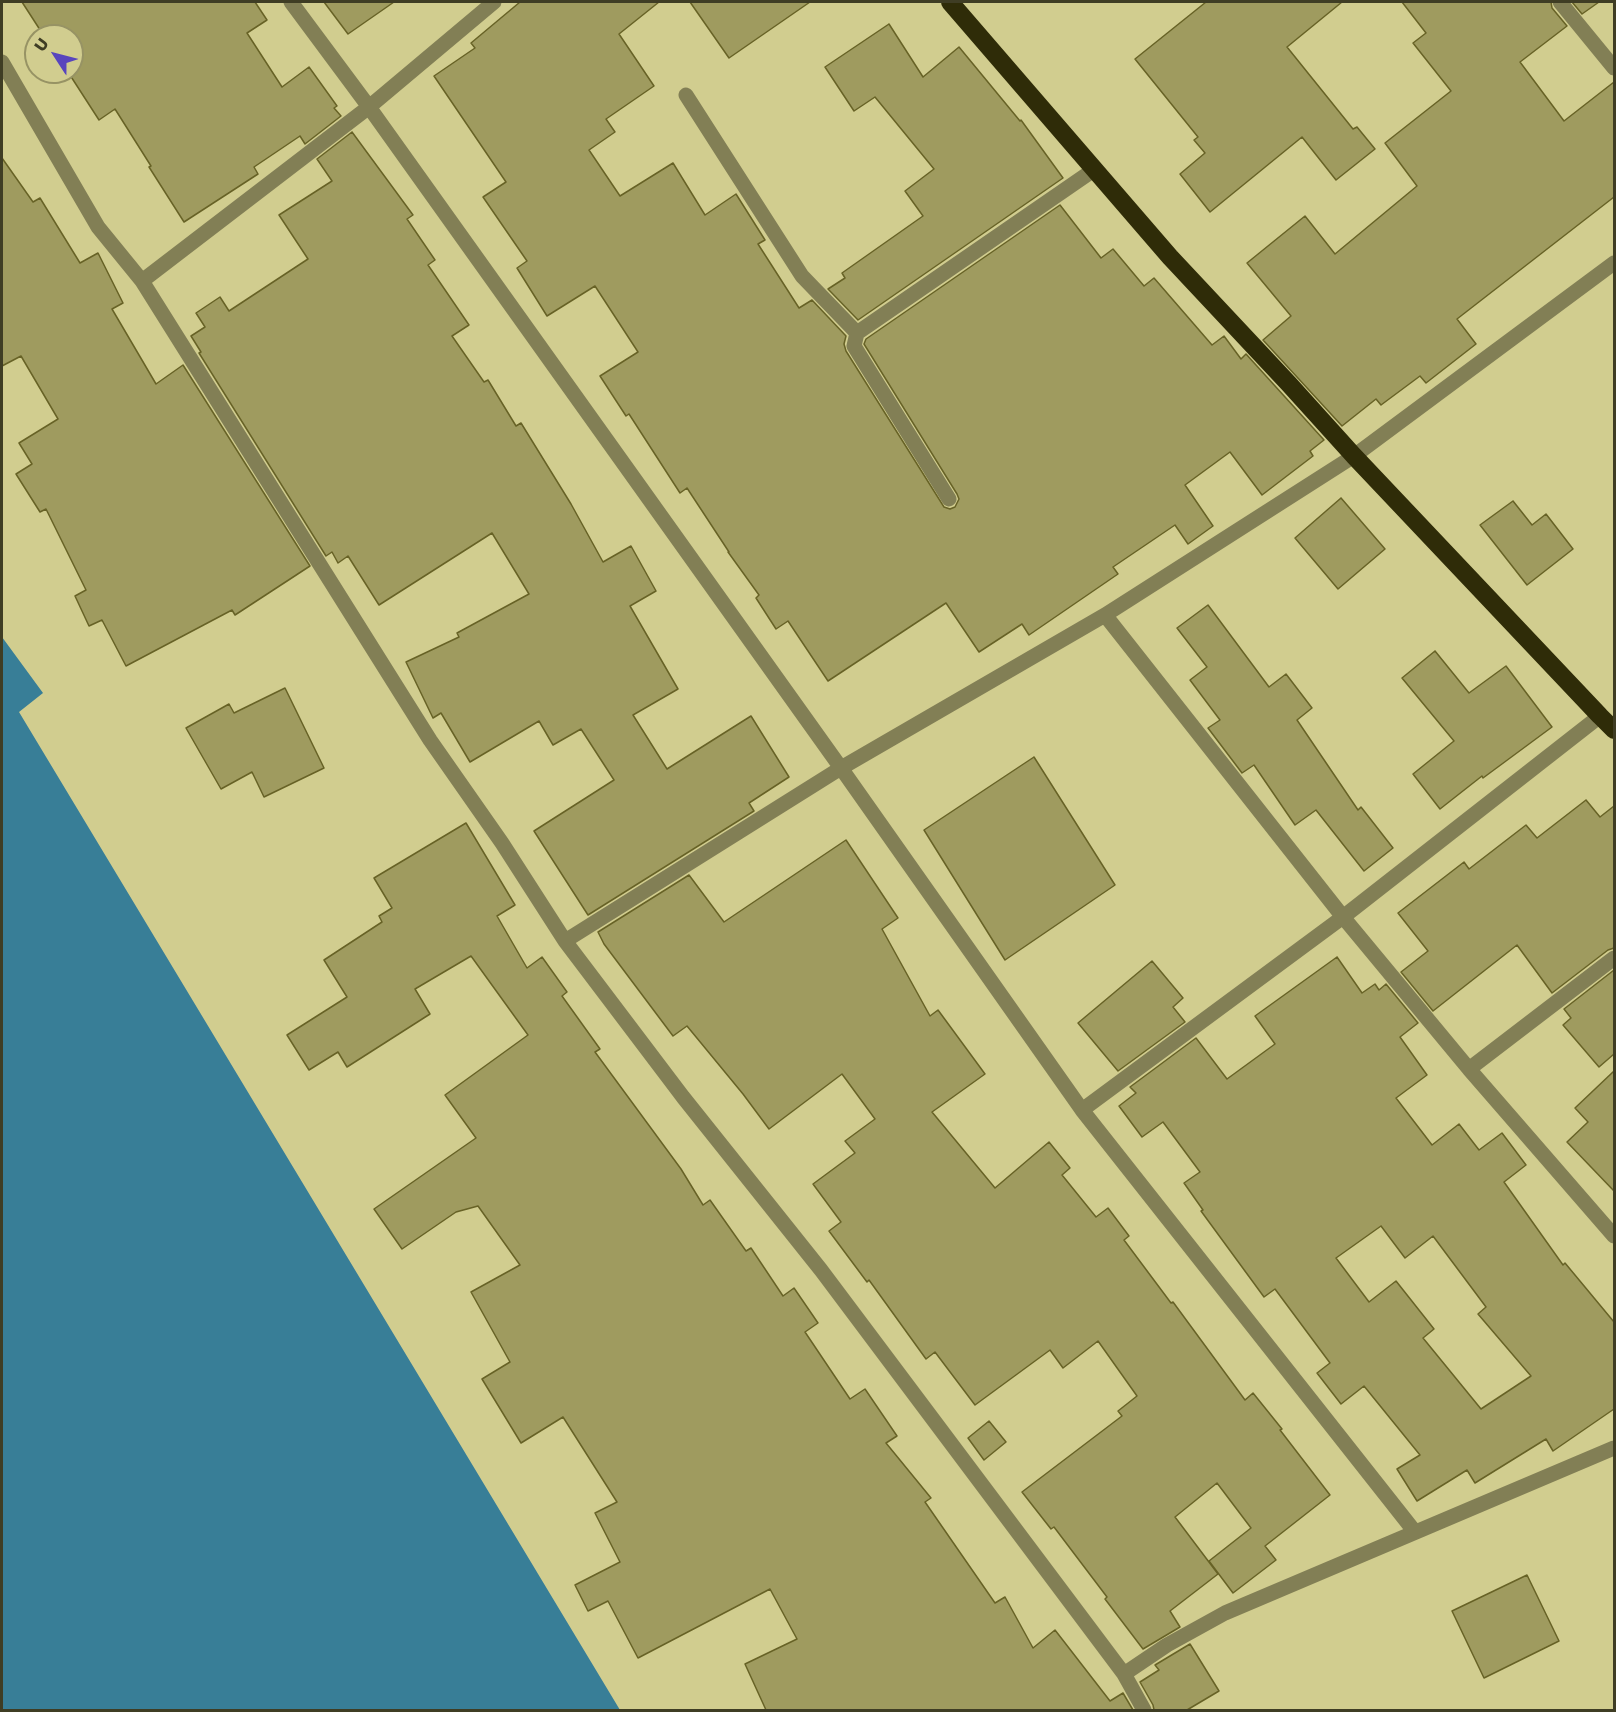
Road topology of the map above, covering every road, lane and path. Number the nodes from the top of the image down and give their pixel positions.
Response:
1 (291, 2) edge
2 (494, 2) edge
3 (950, 2) edge
4 (1560, 2) edge
5 (2, 62) edge
6 (1614, 68) edge
7 (686, 95) dead end
8 (369, 107) junction
9 (1095, 169) junction
10 (1614, 263) edge
11 (142, 281) junction
12 (857, 333) junction
13 (1354, 456) junction
14 (949, 499) dead end
15 (1105, 615) junction
16 (1600, 716) junction
17 (1614, 730) edge
18 (841, 768) junction
19 (1343, 917) junction
20 (565, 941) junction
21 (1614, 958) edge
22 (1469, 1069) junction
23 (1082, 1110) junction
24 (1614, 1236) edge
25 (1614, 1448) edge
26 (1415, 1532) junction
27 (1124, 1674) junction
28 (1144, 1710) edge

1 - 8 street
2 - 8 street
3 - 9 highway
4 - 6 street
5 - 11 street
7 - 12 street
8 - 11 street
8 - 18 street
9 - 12 street
9 - 13 highway
10 - 13 street
11 - 20 street
12 - 14 street
13 - 15 street
13 - 16 highway
15 - 18 street
15 - 19 street
16 - 17 highway
16 - 19 street
18 - 20 street
18 - 23 street
19 - 22 street
19 - 23 street
20 - 27 street
21 - 22 street
22 - 24 street
23 - 26 street
25 - 26 street
26 - 27 street
27 - 28 street

